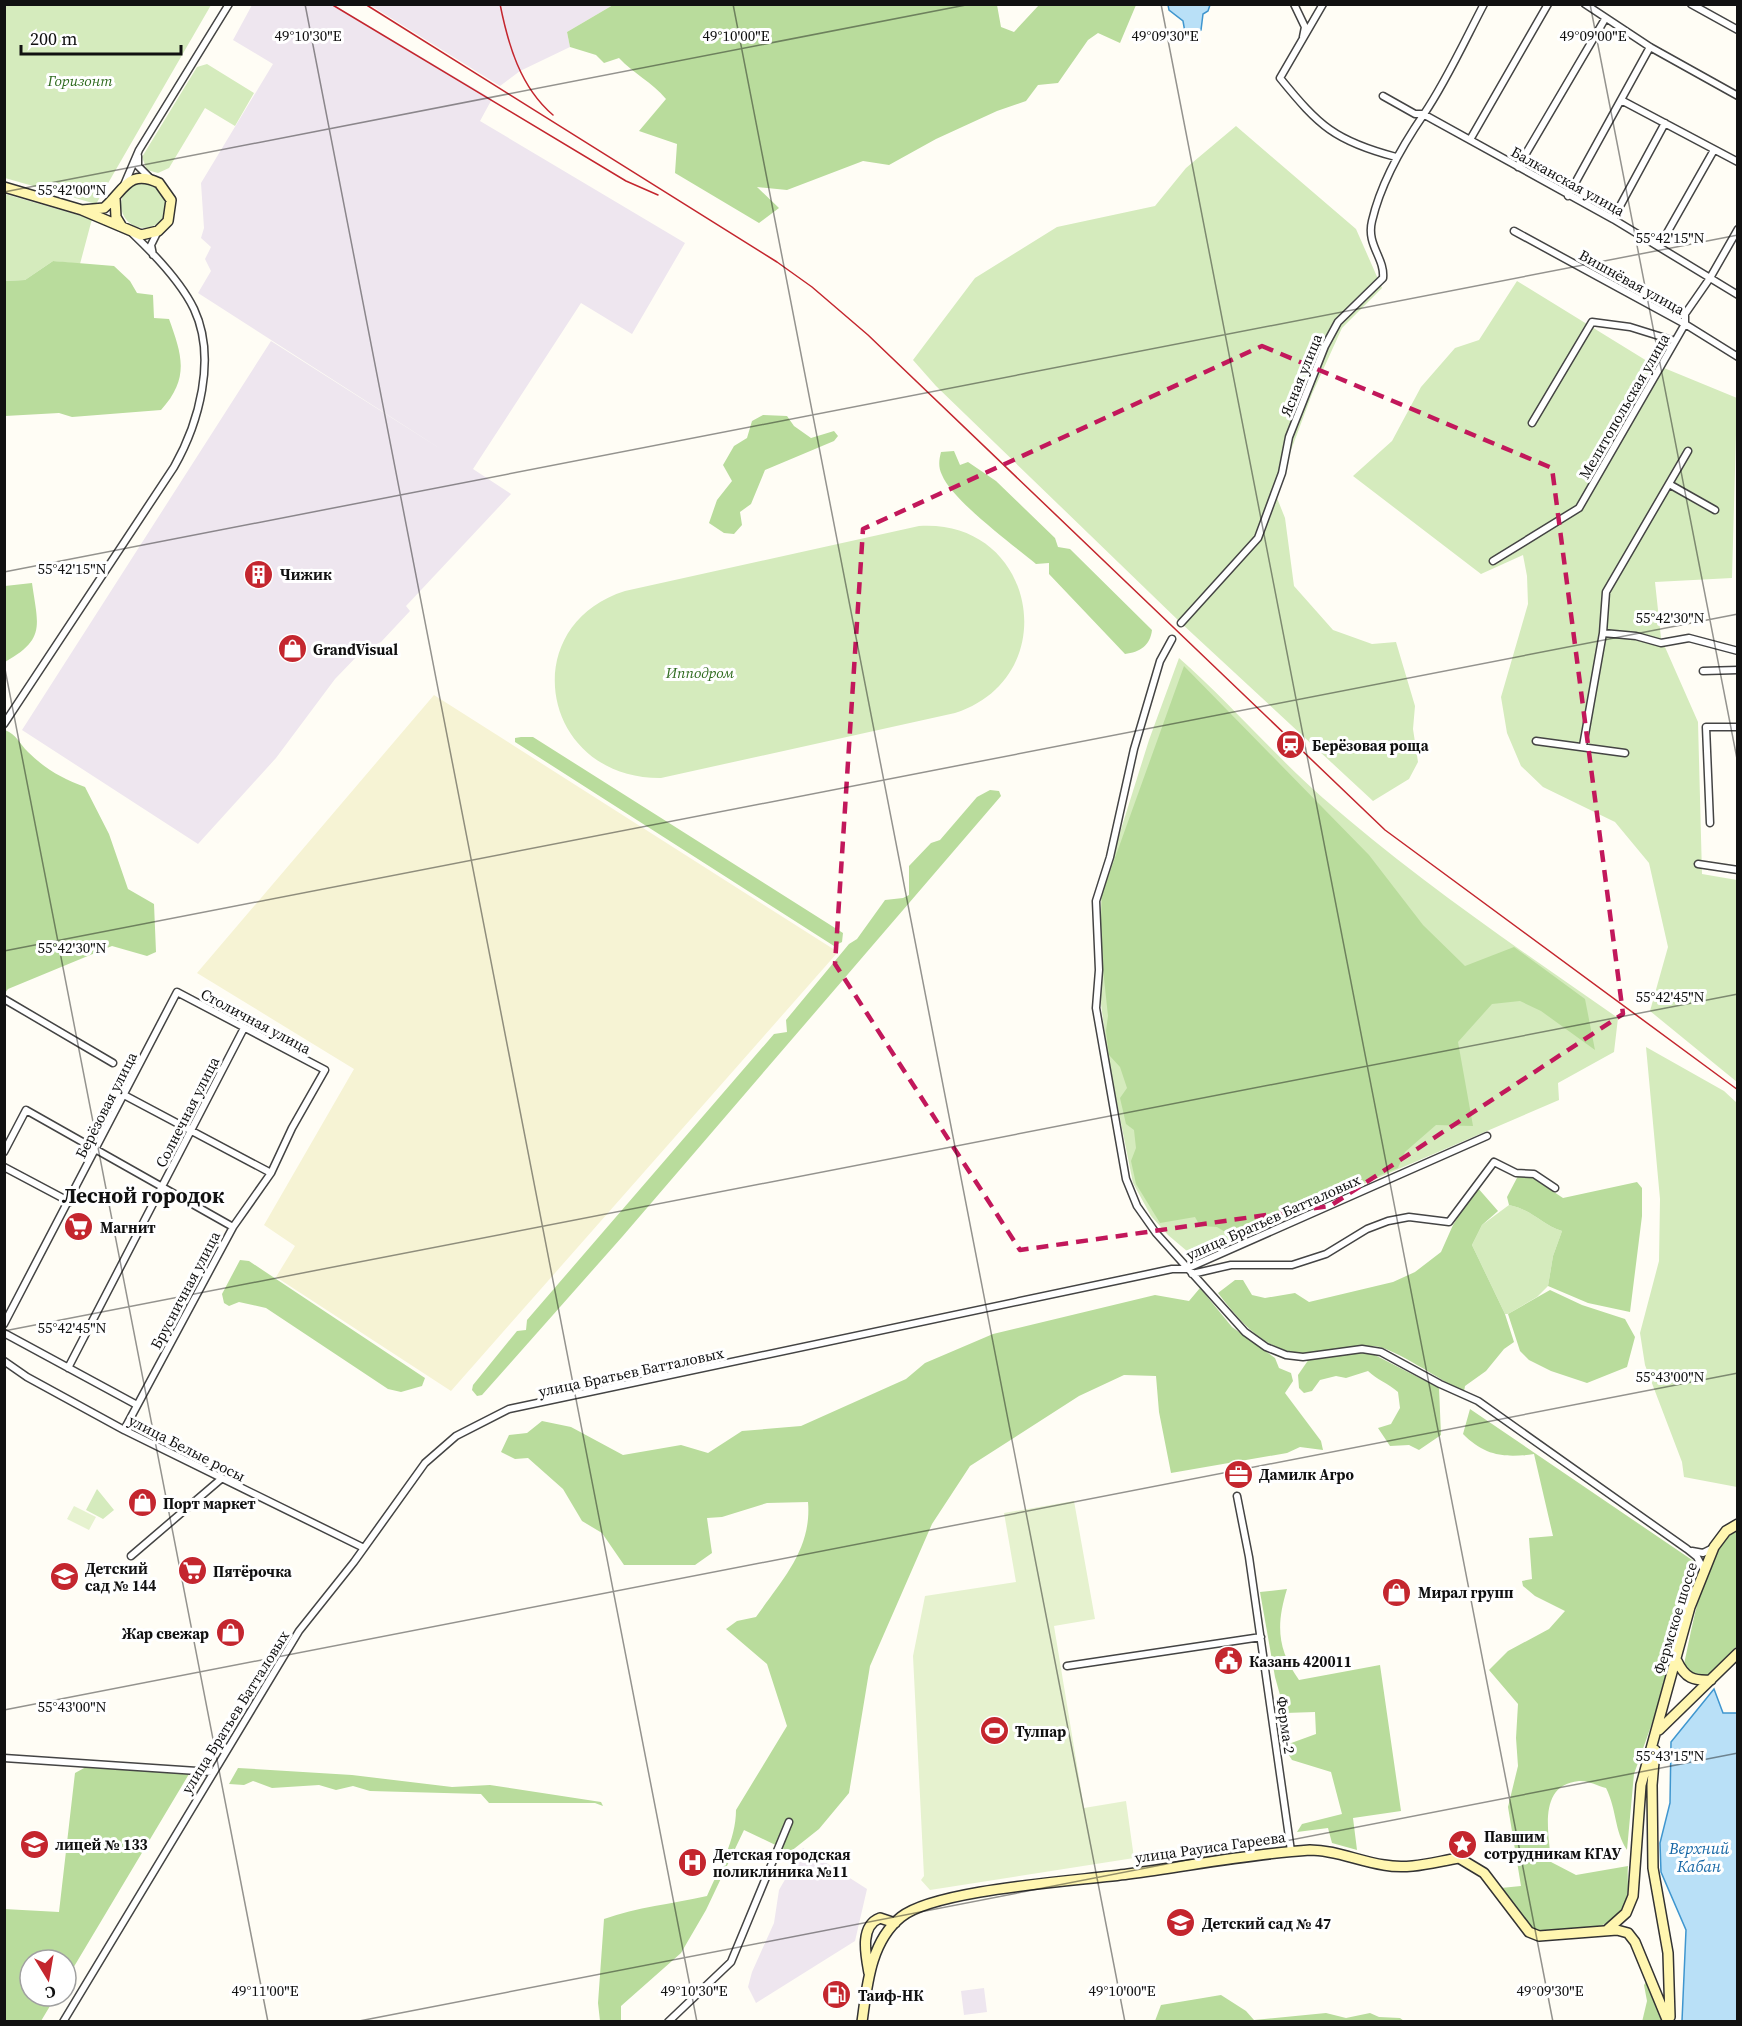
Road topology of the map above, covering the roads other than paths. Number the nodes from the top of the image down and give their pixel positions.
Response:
1 (229, 4) edge
2 (1294, 4) edge
3 (1323, 4) edge
4 (1485, 4) edge
5 (1548, 4) edge
6 (1585, 4) edge
7 (1691, 4) edge
8 (1605, 19) junction
9 (1737, 30) edge
10 (1303, 42) junction
11 (1650, 47) junction
12 (1383, 96) dead end
13 (1737, 96) edge
14 (1622, 100) junction
15 (1424, 114) junction
16 (1665, 123) junction
17 (1471, 138) junction
18 (139, 150) junction
19 (1714, 150) junction
20 (1396, 157) junction
21 (1737, 162) edge
22 (1518, 167) junction
23 (150, 178) junction
24 (123, 185) junction
25 (4, 187) edge
26 (116, 195) junction
27 (1568, 196) junction
28 (82, 210) junction
29 (1613, 219) junction
30 (1737, 229) edge
31 (158, 231) junction
32 (1514, 231) dead end
33 (130, 232) junction
34 (1659, 247) junction
35 (153, 256) junction
36 (1710, 278) junction
37 (1737, 295) edge
38 (1685, 324) junction
39 (1675, 341) junction
40 (1737, 357) edge
41 (1532, 423) dead end
42 (1688, 451) dead end
43 (1669, 484) junction
44 (1715, 510) dead end
45 (1493, 561) dead end
46 (1181, 623) dead end
47 (1603, 633) junction
48 (1172, 639) dead end
49 (1737, 651) edge
50 (1737, 670) edge
51 (1703, 671) dead end
52 (4, 724) edge
53 (1737, 728) edge
54 (1536, 741) dead end
55 (1583, 747) junction
56 (1625, 753) dead end
57 (1710, 823) dead end
58 (1698, 864) dead end
59 (1737, 870) edge
60 (177, 992) joint
61 (4, 999) edge
62 (244, 1028) junction
63 (113, 1063) dead end
64 (325, 1070) joint
65 (124, 1095) junction
66 (192, 1130) junction
67 (1487, 1136) dead end
68 (95, 1151) junction
69 (4, 1152) edge
70 (4, 1167) edge
71 (271, 1173) junction
72 (162, 1187) junction
73 (1555, 1188) dead end
74 (70, 1202) junction
75 (232, 1227) junction
76 (1189, 1271) junction
77 (4, 1324) edge
78 (4, 1333) edge
79 (4, 1361) edge
80 (68, 1368) junction
81 (137, 1405) junction
82 (124, 1430) junction
83 (221, 1479) junction
84 (1237, 1496) dead end
85 (1737, 1524) edge
86 (1714, 1547) junction
87 (364, 1548) junction
88 (1687, 1549) junction
89 (131, 1556) dead end
90 (1704, 1570) junction
91 (1261, 1637) junction
92 (1737, 1653) edge
93 (1677, 1661) junction
94 (1067, 1666) dead end
95 (1711, 1680) junction
96 (1657, 1734) junction
97 (4, 1758) edge
98 (212, 1772) junction
99 (789, 1822) dead end
100 (1291, 1851) junction
101 (894, 1923) junction
102 (1606, 1931) junction
103 (869, 1976) junction
104 (63, 2022) edge
105 (668, 2022) edge
106 (861, 2022) edge
107 (1669, 2022) edge

1 - 18 street
2 - 10 street
3 - 10 street
4 - 15 street, Ясная улица
5 - 17 street
6 - 8 street
7 - 9 street
8 - 11 street
8 - 22 street
10 - 20 street
11 - 13 street
11 - 14 street
12 - 15 street, Балканская улица
14 - 16 street
14 - 27 street
15 - 17 street, Балканская улица
15 - 20 street, Ясная улица
16 - 19 street
16 - 29 street
17 - 22 street, Балканская улица
18 - 23 street
18 - 24 street
19 - 21 street
19 - 34 street
20 - 46 street, Ясная улица
22 - 27 street, Балканская улица
23 - 24 street
23 - 31 street
24 - 26 street
25 - 28 street
26 - 28 street
26 - 33 street
27 - 29 street, Балканская улица
28 - 33 street
29 - 34 street, Балканская улица
30 - 36 street, Мелитопольская улица
31 - 33 street
31 - 35 street
32 - 38 street, Вишнёвая улица
33 - 35 street
34 - 36 street, Балканская улица
35 - 52 street
36 - 37 street, Балканская улица
36 - 38 street, Мелитопольская улица
38 - 39 street, Мелитопольская улица
38 - 40 street, Вишнёвая улица
39 - 41 street
39 - 45 street, Мелитопольская улица
42 - 43 street
43 - 44 street
43 - 47 street
47 - 49 street
47 - 55 street
48 - 76 street
50 - 51 street
53 - 57 street
54 - 55 street
55 - 56 street
58 - 59 street
60 - 62 street, Столичная улица
60 - 65 street, Берёзовая улица
61 - 63 street
62 - 64 street, Столичная улица
62 - 66 street, Солнечная улица
64 - 71 street, Брусничная улица
65 - 66 street
65 - 68 street, Берёзовая улица
66 - 71 street
66 - 72 street, Солнечная улица
67 - 76 street, улица Братьев Батталовых
68 - 69 street
68 - 72 street
68 - 74 street, Берёзовая улица
70 - 74 street
71 - 75 street, Брусничная улица
72 - 75 street
72 - 80 street, Солнечная улица
73 - 76 street
74 - 77 street, Берёзовая улица
75 - 81 street, Брусничная улица
76 - 87 street, улица Братьев Батталовых
76 - 88 street
78 - 80 street
79 - 82 street, улица Белые росы
80 - 81 street
81 - 82 street, Брусничная улица
82 - 83 street, улица Белые росы
83 - 87 street, улица Белые росы
83 - 89 street
84 - 91 street, Ферма-2
85 - 86 street, Фермское шоссе
86 - 88 street
86 - 90 street, Фермское шоссе
87 - 98 street, улица Братьев Батталовых
88 - 90 street
90 - 93 street, Фермское шоссе
91 - 94 street
91 - 100 street, Ферма-2
92 - 95 street, Фермское шоссе
93 - 95 street
93 - 96 street, Фермское шоссе
95 - 96 street, Фермское шоссе
96 - 102 street, Фермское шоссе
96 - 107 street, Фермское шоссе
97 - 98 street
98 - 104 street, улица Братьев Батталовых
99 - 105 street
100 - 101 street, улица Рауиса Гареева
100 - 102 street, улица Рауиса Гареева
101 - 103 street, улица Рауиса Гареева
101 - 103 street
102 - 107 street
103 - 106 street, улица Рауиса Гареева

